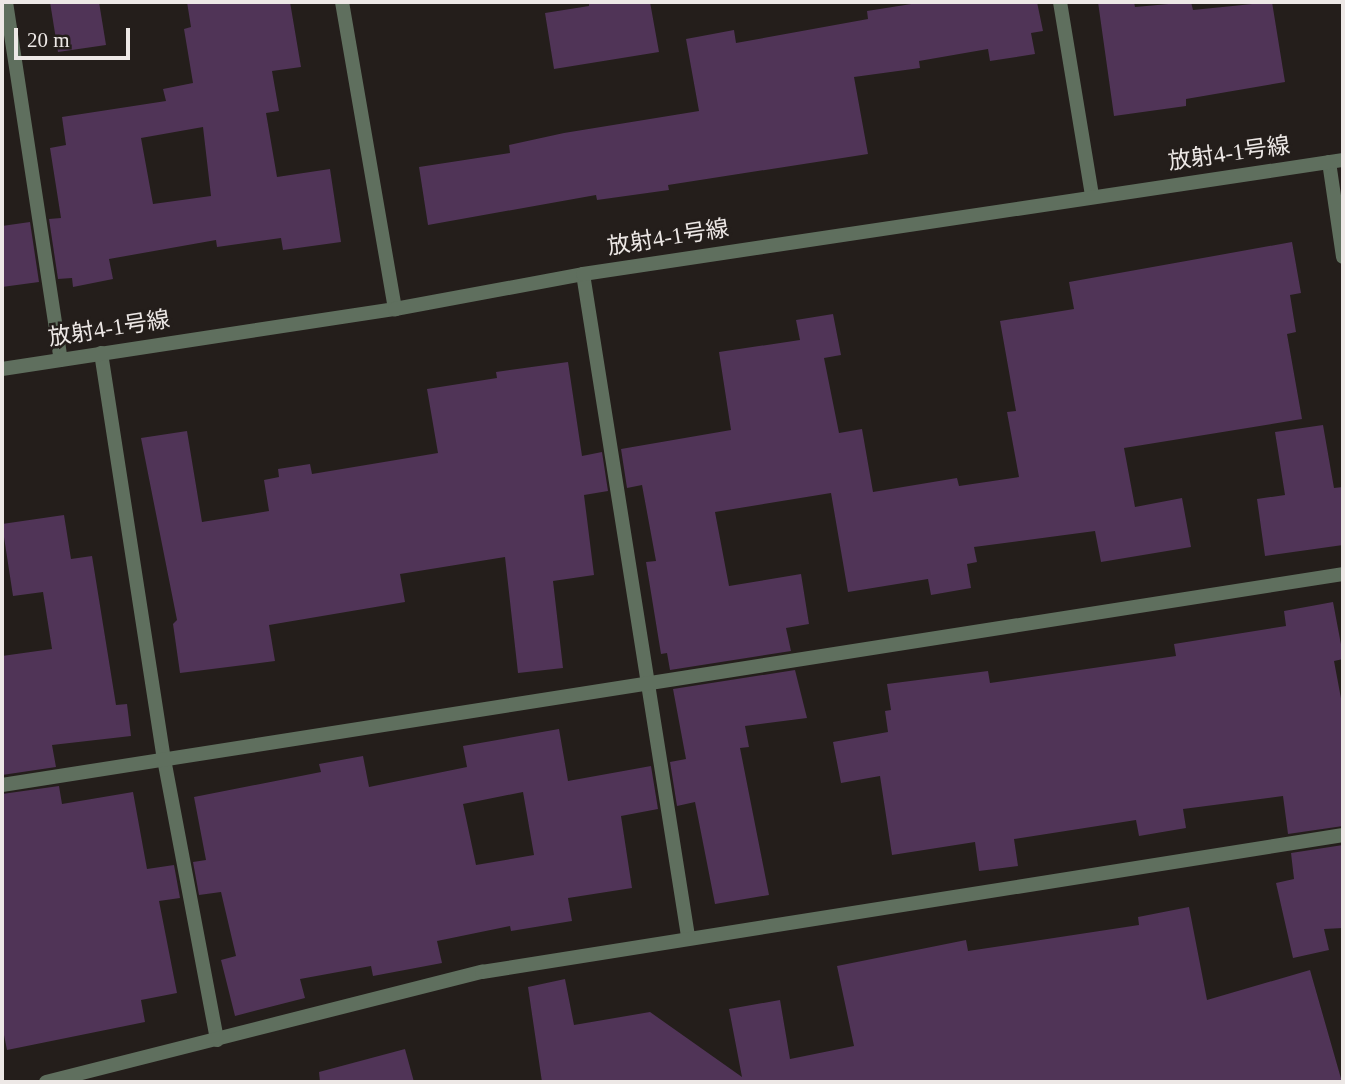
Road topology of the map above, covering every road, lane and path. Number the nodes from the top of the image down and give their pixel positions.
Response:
1 (6, 2) edge
2 (342, 2) edge
3 (1060, 2) edge
4 (1336, 161) edge
5 (1092, 197) junction
6 (1343, 257) edge
7 (583, 274) junction
8 (396, 309) junction
9 (101, 353) junction
10 (61, 360) junction
11 (2, 369) edge
12 (1343, 574) edge
13 (645, 685) junction
14 (164, 759) junction
15 (2, 785) edge
16 (1343, 835) edge
17 (688, 936) junction
18 (217, 1040) junction
19 (46, 1082) edge

1 - 10 street
2 - 8 street
3 - 5 street
4 - 5 street, 放射4-1号線
4 - 6 street
5 - 7 street, 放射4-1号線
7 - 8 street, 放射4-1号線
7 - 13 street
8 - 9 street, 放射4-1号線
9 - 10 street, 放射4-1号線
9 - 14 street
10 - 11 street, 放射4-1号線
12 - 13 street
13 - 14 street
13 - 17 street
14 - 15 street
14 - 18 street
16 - 17 street
17 - 18 street
18 - 19 street

